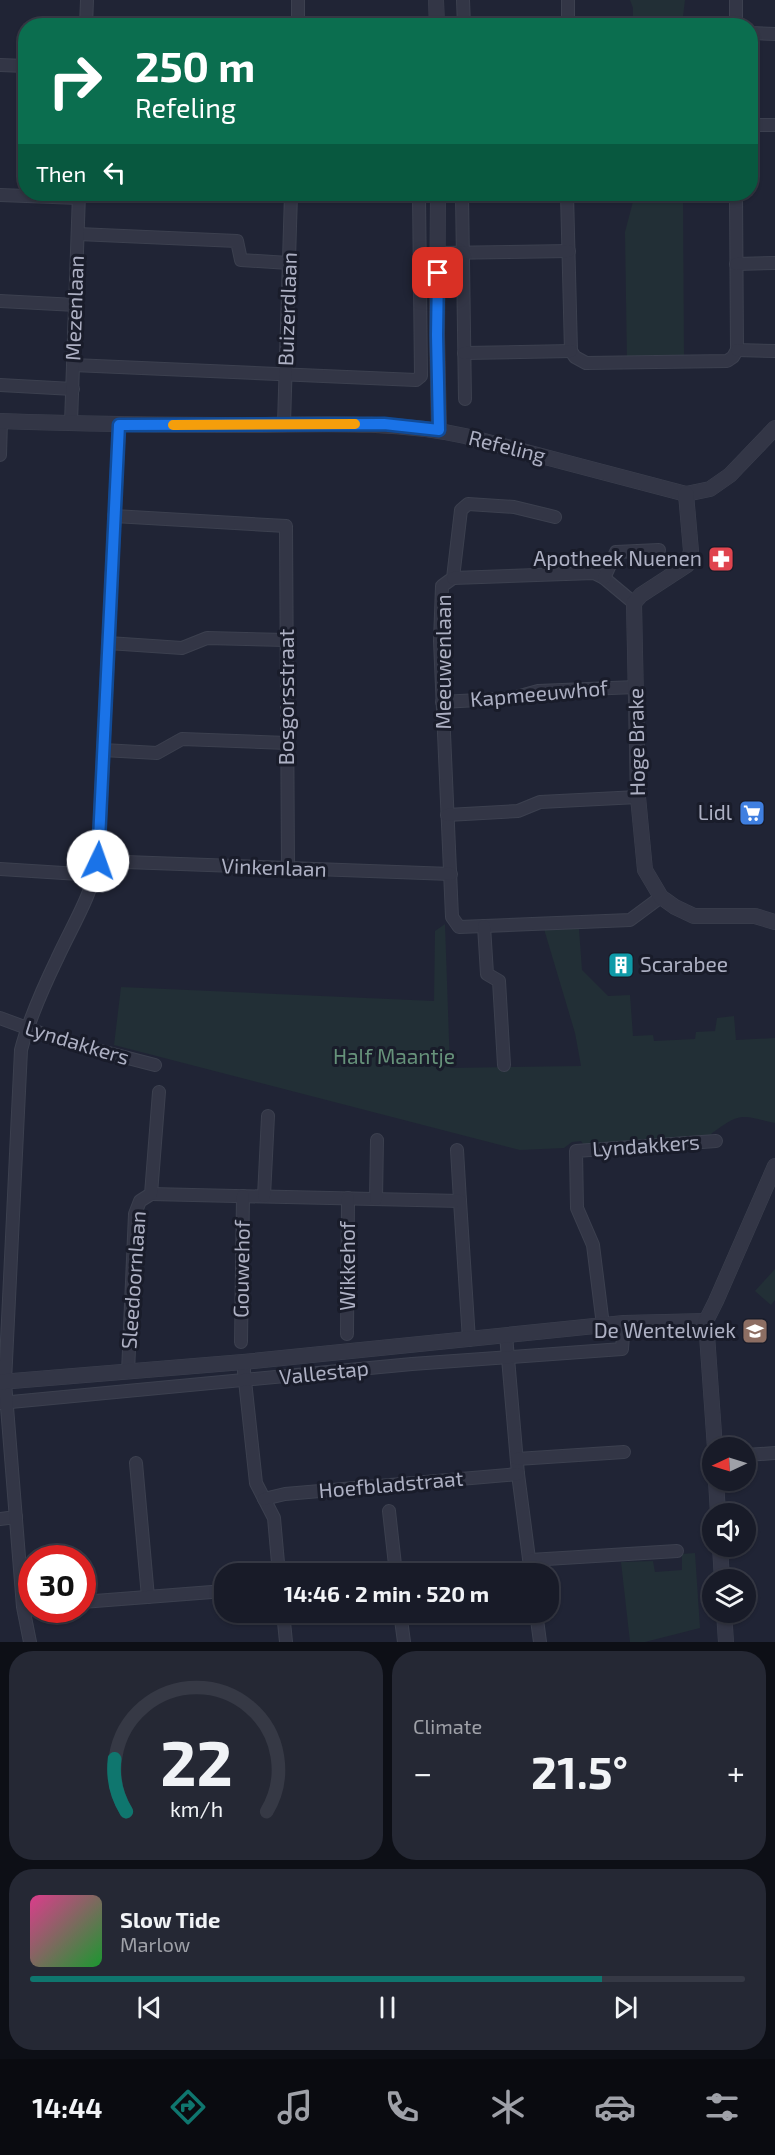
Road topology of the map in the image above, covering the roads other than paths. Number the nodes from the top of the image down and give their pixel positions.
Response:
1 (87, 0) edge
2 (298, 0) edge
3 (436, 0) edge
4 (463, 0) edge
5 (568, 0) edge
6 (736, 0) edge
7 (86, 18) edge
8 (298, 18) edge
9 (437, 18) edge
10 (464, 18) edge
11 (568, 18) edge
12 (736, 18) edge
13 (758, 33) edge
14 (775, 34) edge
15 (0, 65) edge
16 (18, 66) edge
17 (758, 125) edge
18 (775, 125) edge
19 (0, 195) edge
20 (18, 195) edge
21 (79, 201) edge
22 (291, 201) edge
23 (419, 201) edge
24 (438, 201) edge
25 (462, 201) edge
26 (567, 201) edge
27 (736, 201) edge
28 (78, 234) junction
29 (569, 251) junction
30 (439, 253) junction
31 (462, 253) junction
32 (289, 263) junction
33 (775, 263) edge
34 (736, 264) junction
35 (0, 301) edge
36 (76, 305) junction
37 (737, 350) junction
38 (572, 351) junction
39 (775, 351) edge
40 (464, 353) junction
41 (73, 365) junction
42 (286, 376) junction
43 (0, 385) edge
44 (73, 389) junction
45 (465, 399) dead end
46 (0, 421) edge
47 (71, 423) junction
48 (284, 424) junction
49 (119, 425) junction
50 (439, 430) junction
51 (772, 436) edge
52 (0, 455) edge
53 (686, 494) junction
54 (114, 516) junction
55 (555, 517) dead end
56 (659, 550) dead end
57 (453, 578) junction
58 (604, 578) junction
59 (634, 603) junction
60 (286, 640) junction
61 (108, 643) junction
62 (636, 687) junction
63 (442, 702) junction
64 (287, 743) junction
65 (103, 750) junction
66 (638, 797) junction
67 (447, 815) junction
68 (98, 861) junction
69 (288, 868) junction
70 (0, 869) edge
71 (451, 874) junction
72 (95, 875) junction
73 (661, 897) junction
74 (774, 921) edge
75 (484, 926) junction
76 (0, 1018) edge
77 (26, 1029) junction
78 (154, 1065) dead end
79 (504, 1065) dead end
80 (159, 1092) dead end
81 (268, 1116) dead end
82 (377, 1140) dead end
83 (716, 1141) dead end
84 (457, 1149) dead end
85 (775, 1166) edge
86 (151, 1194) junction
87 (243, 1196) junction
88 (264, 1196) junction
89 (348, 1198) junction
90 (376, 1199) junction
91 (460, 1200) junction
92 (706, 1321) junction
93 (624, 1323) junction
94 (603, 1325) junction
95 (347, 1334) dead end
96 (506, 1335) junction
97 (469, 1340) junction
98 (241, 1342) dead end
99 (508, 1358) junction
100 (243, 1362) junction
101 (128, 1372) junction
102 (245, 1380) junction
103 (3, 1382) edge
104 (3, 1402) edge
105 (714, 1437) edge
106 (624, 1452) dead end
107 (775, 1453) edge
108 (756, 1454) edge
109 (517, 1459) junction
110 (136, 1463) dead end
111 (518, 1474) junction
112 (264, 1499) junction
113 (389, 1511) dead end
114 (16, 1517) junction
115 (0, 1519) edge
116 (19, 1545) edge
117 (677, 1551) dead end
118 (530, 1560) junction
119 (278, 1563) edge
120 (395, 1563) edge
121 (530, 1563) edge
122 (214, 1592) edge
123 (148, 1597) junction
124 (96, 1601) edge
125 (28, 1623) edge
126 (284, 1623) edge
127 (401, 1623) edge
128 (537, 1623) edge
129 (725, 1623) edge
130 (30, 1642) edge
131 (286, 1642) edge
132 (404, 1642) edge
133 (540, 1642) edge
134 (726, 1642) edge

1 - 7 street
2 - 8 street
3 - 9 street
4 - 10 street
5 - 11 street
6 - 12 street
13 - 14 street
15 - 16 street
17 - 18 street
19 - 20 street
21 - 28 street, Mezenlaan
22 - 32 street, Buizerdlaan
23 - 42 street
24 - 30 street
25 - 31 street
26 - 29 street
27 - 34 street
28 - 32 street
28 - 36 street, Mezenlaan
29 - 31 street
29 - 38 street
30 - 31 street
30 - 50 street
31 - 40 street
32 - 42 street, Buizerdlaan
33 - 34 street
34 - 37 street
35 - 36 street
36 - 41 street, Mezenlaan
37 - 38 street
37 - 39 street
38 - 40 street
40 - 45 street
41 - 42 street
41 - 44 street, Mezenlaan
42 - 48 street, Buizerdlaan
43 - 44 street
44 - 47 street, Mezenlaan
46 - 47 street, Refeling
46 - 52 street
47 - 49 street, Refeling
48 - 49 street, Refeling
48 - 50 street, Refeling
49 - 54 street
50 - 53 street, Refeling
51 - 53 street
53 - 59 street
54 - 60 street, Bosgorsstraat
54 - 61 street
55 - 57 street, Meeuwenlaan
56 - 58 street
57 - 58 street
57 - 63 street, Meeuwenlaan
58 - 59 street
59 - 62 street, Hoge Brake
60 - 61 street
60 - 64 street, Bosgorsstraat
61 - 65 street
62 - 63 street, Kapmeeuwhof
62 - 66 street, Hoge Brake
63 - 67 street, Meeuwenlaan
64 - 65 street
64 - 69 street, Bosgorsstraat
65 - 68 street
66 - 67 street
66 - 73 street, Hoge Brake
67 - 71 street, Meeuwenlaan
68 - 69 street, Vinkenlaan
68 - 72 street
69 - 71 street, Vinkenlaan
70 - 72 street
71 - 75 street, Meeuwenlaan
72 - 77 street
73 - 74 street, Hoge Brake
73 - 75 street
75 - 79 street
76 - 77 street, Lyndakkers
77 - 78 street, Lyndakkers
77 - 103 street
80 - 86 street, Sleedoornlaan
81 - 88 street
82 - 90 street
83 - 94 street, Lyndakkers
84 - 91 street
85 - 92 street
86 - 87 street, Sleedoornlaan
86 - 101 street, Sleedoornlaan
87 - 88 street, Sleedoornlaan
87 - 98 street, Gouwehof
88 - 89 street, Sleedoornlaan
89 - 90 street, Sleedoornlaan
89 - 95 street, Wikkehof
90 - 91 street, Sleedoornlaan
91 - 97 street
92 - 93 street, Vallestap
92 - 105 street
93 - 94 street, Vallestap
93 - 99 street, Vallestap
94 - 96 street, Vallestap
96 - 97 street, Vallestap
96 - 99 street
97 - 100 street, Vallestap
99 - 102 street, Vallestap
99 - 109 street
100 - 101 street, Vallestap
100 - 102 street
101 - 103 street, Vallestap
102 - 104 street, Vallestap
102 - 112 street
103 - 104 street
104 - 114 street
106 - 109 street
107 - 108 street
109 - 111 street
110 - 123 street
111 - 112 street, Hoefbladstraat
111 - 118 street
112 - 119 street
113 - 120 street
114 - 115 street
114 - 116 street
117 - 118 street
118 - 121 street
122 - 123 street
123 - 124 street
125 - 130 street
126 - 131 street
127 - 132 street
128 - 133 street
129 - 134 street

